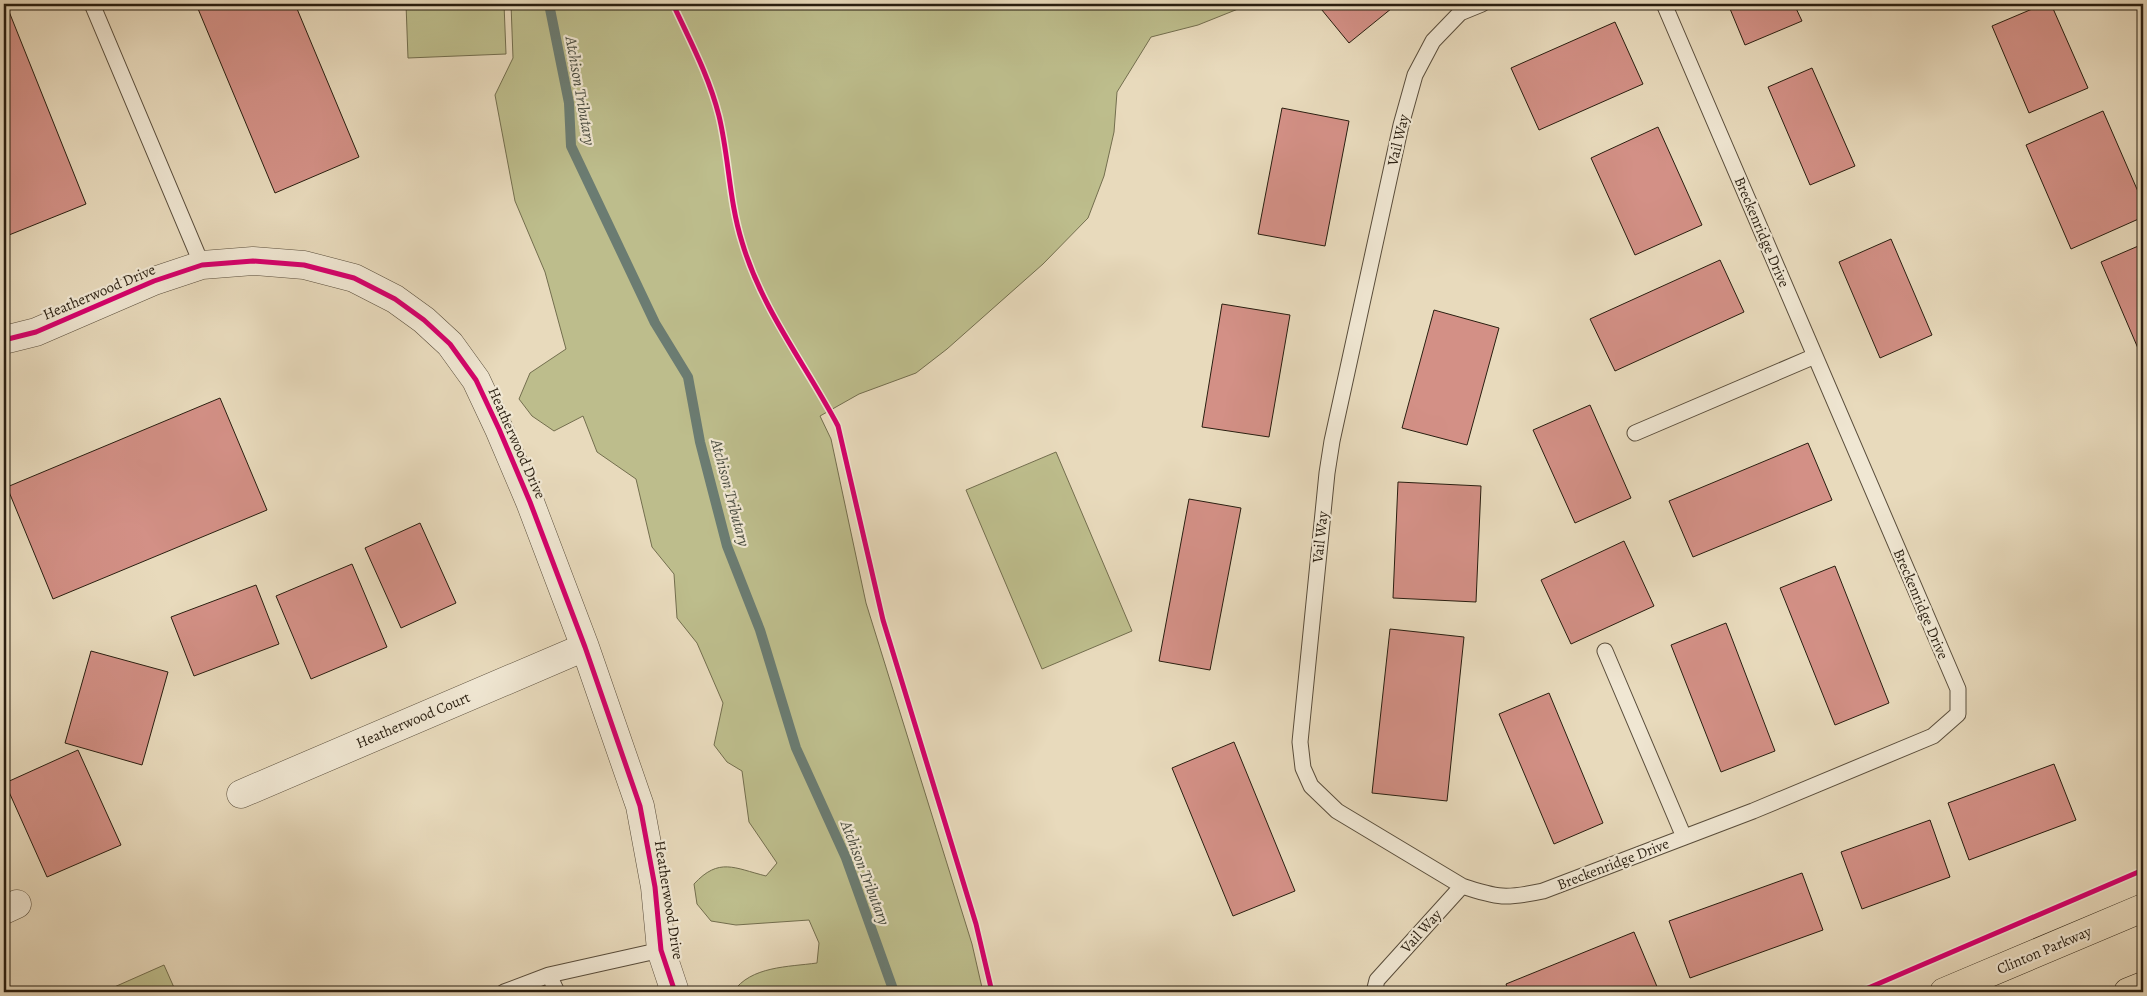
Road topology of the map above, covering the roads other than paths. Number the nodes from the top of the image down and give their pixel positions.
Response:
1 (92, 4) edge
2 (1482, 4) edge
3 (1664, 4) edge
4 (202, 265) junction
5 (4, 340) edge
6 (1815, 356) junction
7 (1635, 433) dead end
8 (585, 647) junction
9 (1605, 651) dead end
10 (241, 794) dead end
11 (1684, 837) junction
12 (1462, 886) junction
13 (2143, 908) edge
14 (661, 950) junction
15 (550, 975) junction
16 (2143, 986) edge
17 (504, 992) edge
18 (557, 992) edge
19 (675, 992) edge
20 (1374, 992) edge
21 (1944, 992) edge
22 (2128, 992) edge

1 - 4 lane
2 - 12 lane, Vail Way
3 - 6 lane, Breckenridge Drive
4 - 5 street, Heatherwood Drive
4 - 8 street, Heatherwood Drive
6 - 7 lane
6 - 11 lane, Breckenridge Drive
8 - 10 street, Heatherwood Court
8 - 14 street, Heatherwood Drive
9 - 11 lane
11 - 12 lane, Breckenridge Drive
12 - 20 lane, Vail Way
13 - 21 main road, Clinton Parkway
14 - 15 lane
14 - 19 street, Heatherwood Drive
15 - 17 lane
15 - 18 lane
16 - 22 main road

